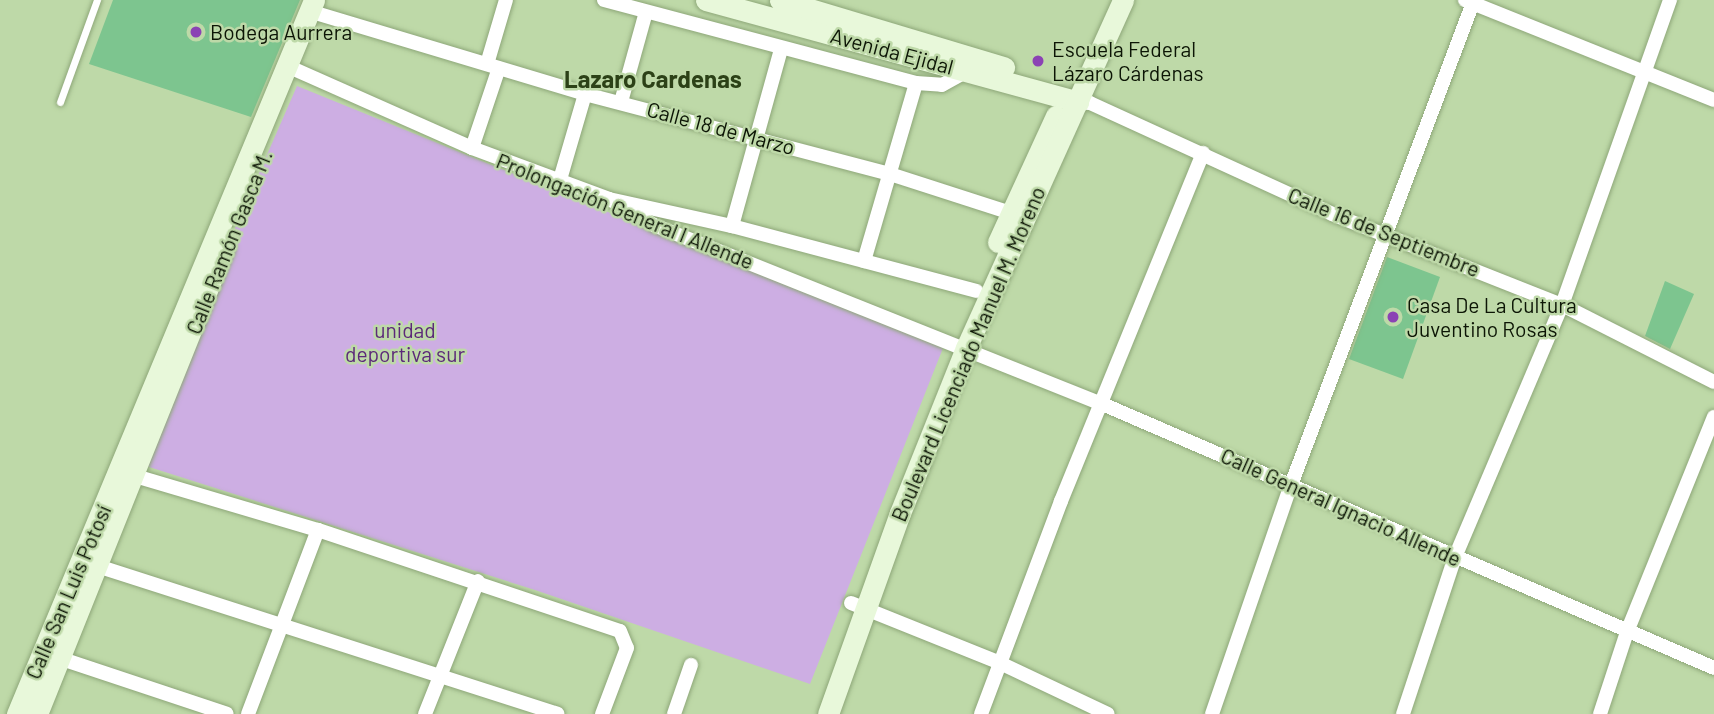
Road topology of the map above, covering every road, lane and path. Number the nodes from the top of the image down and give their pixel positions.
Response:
1 (97, 0) edge
2 (506, 0) edge
3 (604, 0) edge
4 (706, 0) edge
5 (780, 0) edge
6 (1671, 0) edge
7 (1471, 1) edge
8 (1115, 3) edge
9 (319, 7) edge
10 (646, 12) junction
11 (781, 49) junction
12 (493, 66) junction
13 (975, 66) junction
14 (293, 70) junction
15 (1644, 71) junction
16 (916, 83) junction
17 (585, 94) junction
18 (1078, 97) junction
19 (1714, 100) edge
20 (60, 102) dead end
21 (621, 102) junction
22 (755, 136) junction
23 (472, 148) junction
24 (1203, 153) junction
25 (890, 174) junction
26 (559, 183) junction
27 (609, 199) junction
28 (1011, 213) junction
29 (732, 226) junction
30 (1385, 233) junction
31 (864, 261) junction
32 (976, 291) junction
33 (1562, 304) junction
34 (960, 345) junction
35 (1714, 382) edge
36 (1100, 403) junction
37 (1714, 417) edge
38 (128, 477) junction
39 (1291, 485) junction
40 (318, 530) junction
41 (1455, 557) junction
42 (89, 564) junction
43 (478, 582) junction
44 (858, 605) junction
45 (285, 626) junction
46 (1627, 632) junction
47 (52, 656) junction
48 (1000, 663) junction
49 (691, 665) dead end
50 (1714, 668) edge
51 (440, 673) junction
52 (17, 714) edge
53 (37, 714) edge
54 (227, 714) edge
55 (248, 714) edge
56 (425, 714) edge
57 (556, 714) edge
58 (602, 714) edge
59 (674, 714) edge
60 (816, 714) edge
61 (828, 714) edge
62 (981, 714) edge
63 (1108, 714) edge
64 (1212, 714) edge
65 (1403, 714) edge
66 (1600, 714) edge

1 - 20 lane
2 - 12 street
3 - 10 street
4 - 13 main road, Avenida Ejidal
5 - 13 main road, Avenida Ejidal
6 - 15 street
7 - 15 street
7 - 30 street
8 - 18 main road, Boulevard Licenciado Manuel M. Moreno
9 - 12 street, Calle 18 de Marzo
9 - 14 main road, Calle Ramón Gasca M.
10 - 11 street
10 - 21 street
11 - 16 street
11 - 22 street
12 - 17 street, Calle 18 de Marzo
12 - 23 street
13 - 16 street
13 - 18 main road, Avenida Ejidal
14 - 23 street, Prolongación General I Allende
14 - 38 main road, Calle Ramón Gasca M.
15 - 19 street
15 - 33 street
16 - 25 street
17 - 21 street, Calle 18 de Marzo
17 - 26 street
18 - 24 street, Calle 16 de Septiembre
18 - 28 main road, Boulevard Licenciado Manuel M. Moreno
18 - 34 main road, Boulevard Licenciado Manuel M. Moreno
21 - 22 street, Calle 18 de Marzo
22 - 25 street, Calle 18 de Marzo
22 - 29 street
23 - 26 street, Prolongación General I Allende
24 - 30 street, Calle 16 de Septiembre
24 - 36 street
25 - 28 street, Calle 18 de Marzo
25 - 31 street
26 - 27 street, Prolongación General I Allende
27 - 29 street
27 - 34 street, Prolongación General I Allende
28 - 32 main road, Boulevard Licenciado Manuel M. Moreno
29 - 31 street
30 - 33 street, Calle 16 de Septiembre
30 - 39 street
31 - 32 street
32 - 34 main road, Boulevard Licenciado Manuel M. Moreno
33 - 35 street, Calle 16 de Septiembre
33 - 41 street
34 - 36 street, Calle General Ignacio Allende
34 - 44 main road, Boulevard Licenciado Manuel M. Moreno
36 - 39 street, Calle General Ignacio Allende
36 - 48 street
37 - 46 street
38 - 40 street
38 - 42 main road, Calle San Luis Potosí
39 - 41 street, Calle General Ignacio Allende
39 - 64 street
40 - 43 street
40 - 45 street
41 - 46 street, Calle General Ignacio Allende
41 - 65 street
42 - 45 street
42 - 47 main road, Calle San Luis Potosí
43 - 51 street
43 - 58 street
44 - 48 street
44 - 60 main road, Boulevard Licenciado Manuel M. Moreno
44 - 61 main road, Boulevard Licenciado Manuel M. Moreno
45 - 51 street
45 - 55 street
46 - 50 street, Calle General Ignacio Allende
46 - 66 street
47 - 52 main road, Calle San Luis Potosí
47 - 53 main road, Calle San Luis Potosí
47 - 54 street
48 - 62 street
48 - 63 street
49 - 59 street
51 - 56 street
51 - 57 street

